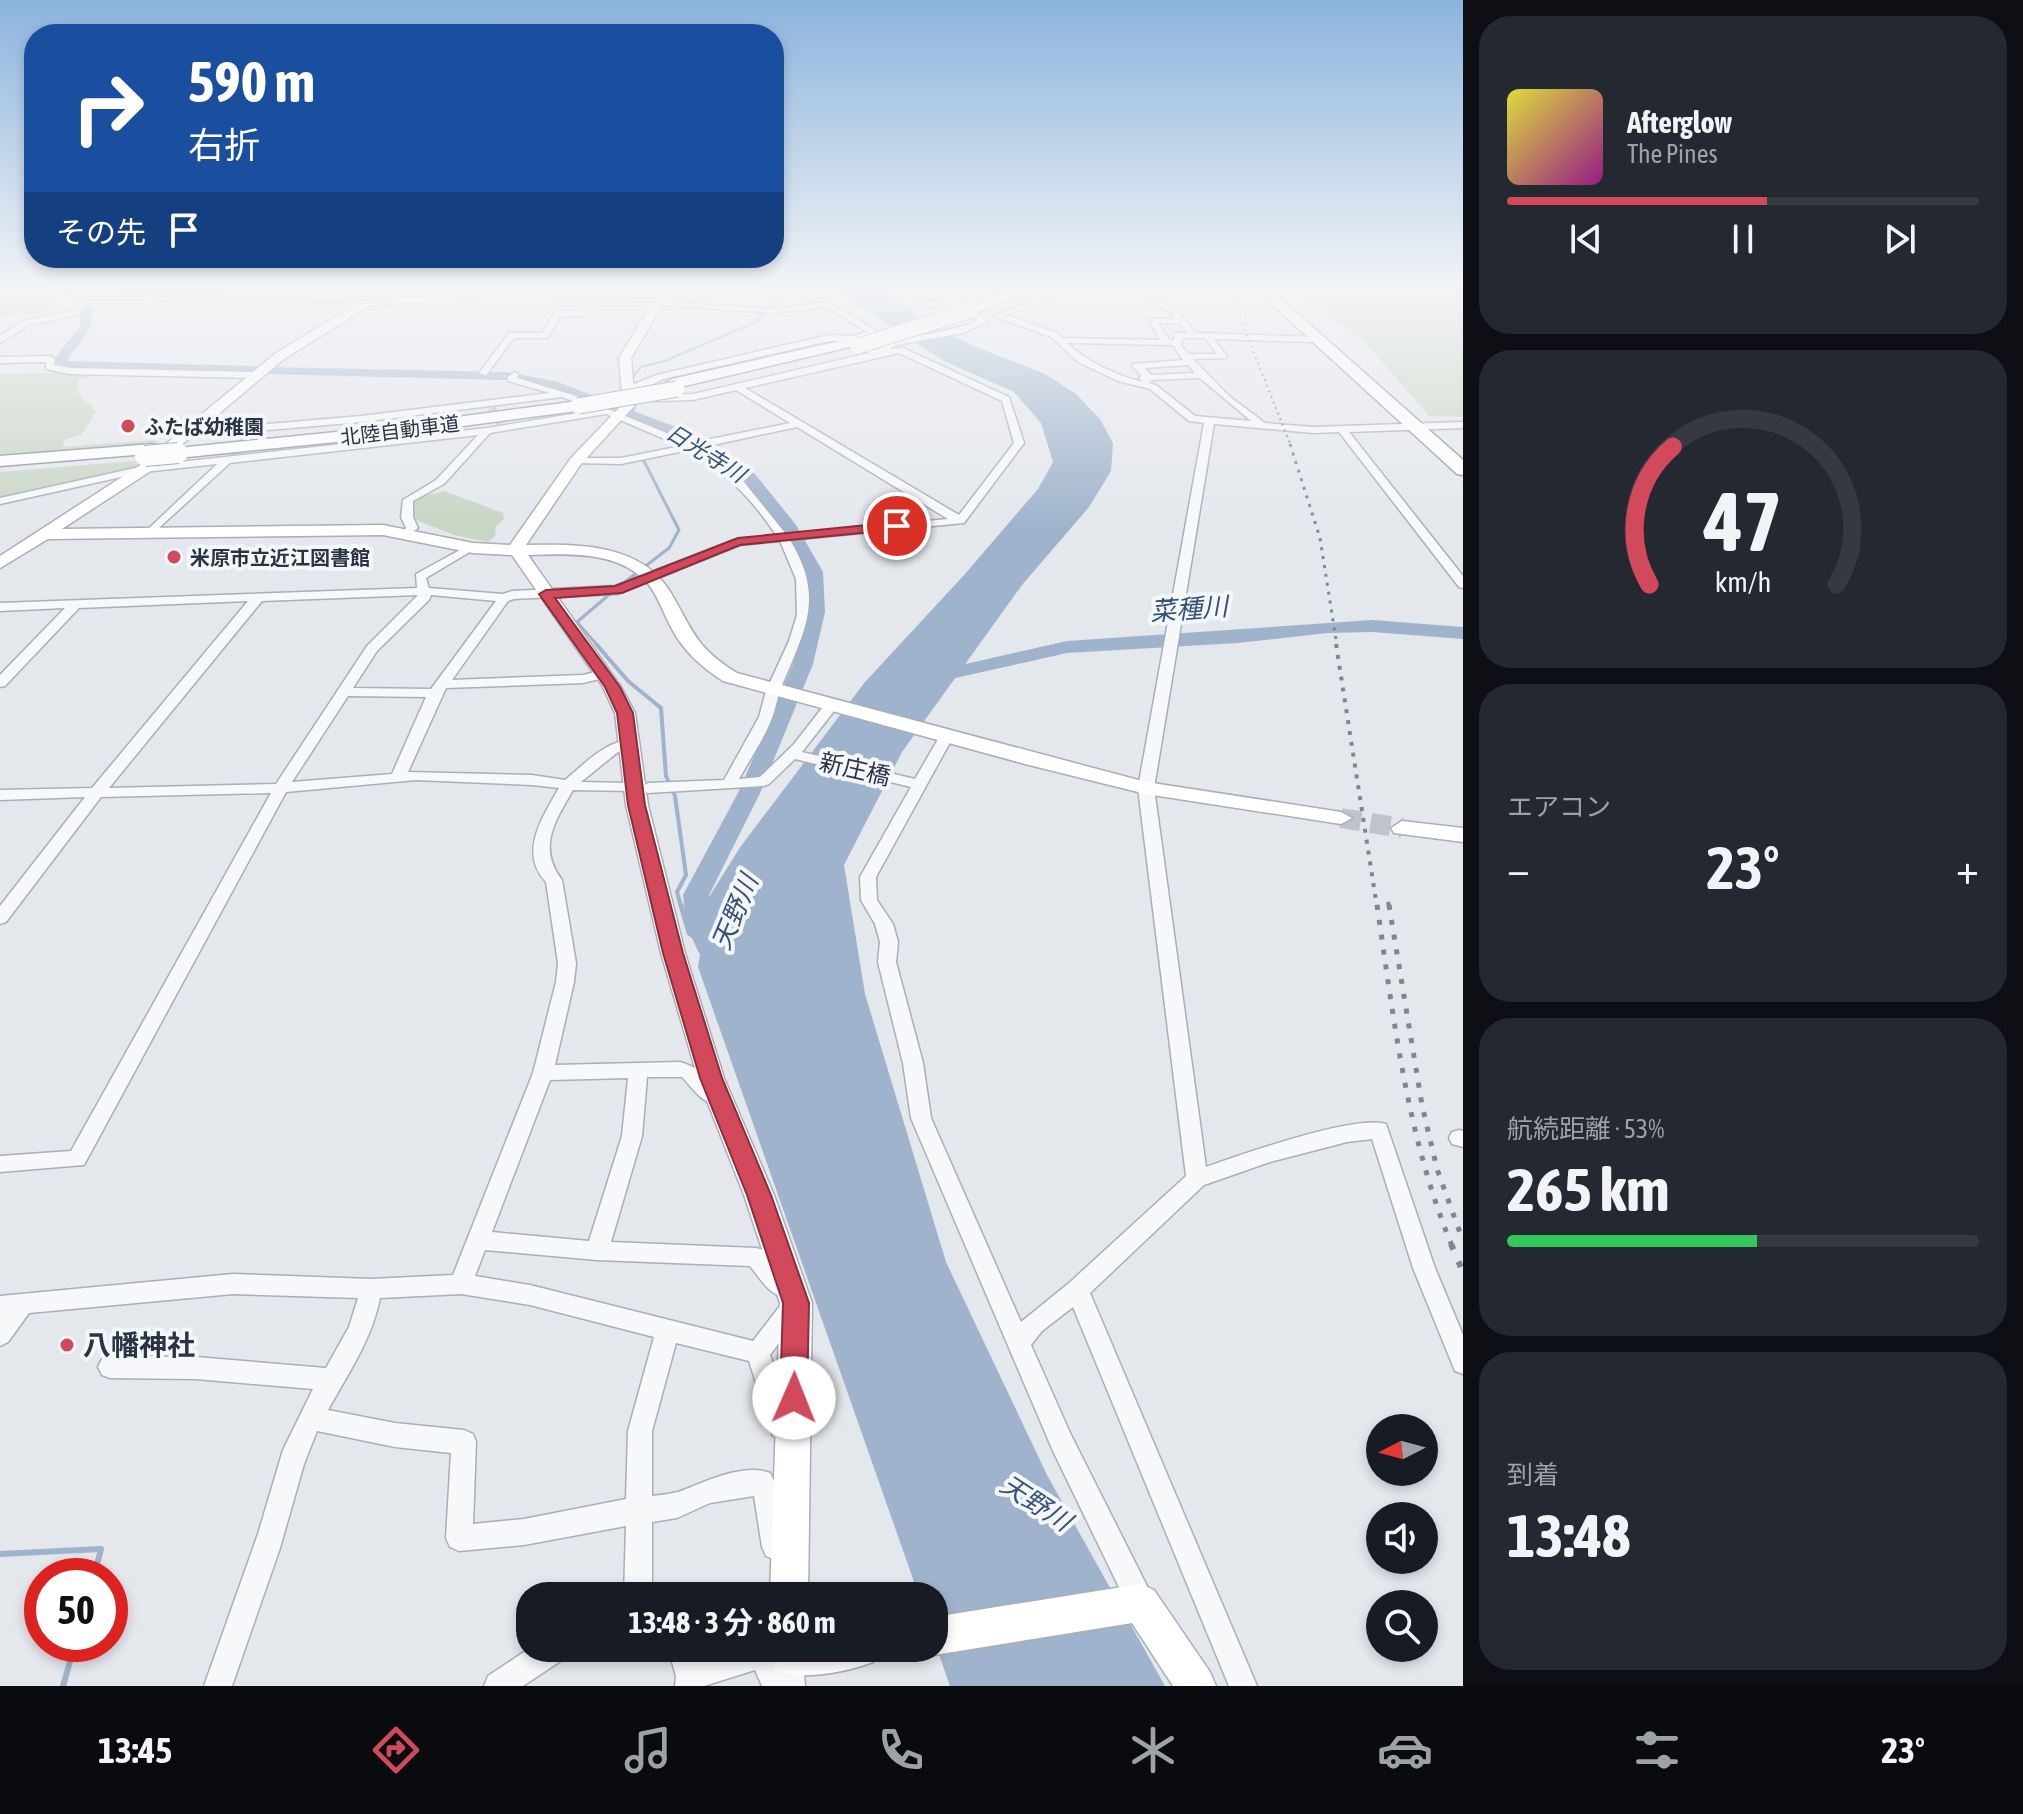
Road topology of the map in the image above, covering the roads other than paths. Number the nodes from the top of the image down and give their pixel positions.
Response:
1 (58, 369) edge
2 (263, 369) edge
3 (486, 369) edge
4 (623, 369) edge
5 (696, 369) edge
6 (747, 369) edge
7 (817, 369) edge
8 (940, 369) edge
9 (1099, 369) edge
10 (1139, 369) edge
11 (1196, 369) edge
12 (1349, 369) edge
13 (255, 375) junction
14 (1204, 375) junction
15 (1151, 382) junction
16 (739, 388) junction
17 (572, 401) junction
18 (622, 406) junction
19 (1209, 423) junction
20 (799, 424) junction
21 (1263, 425) junction
22 (1463, 425) edge
23 (1413, 427) junction
24 (1342, 430) junction
25 (487, 431) junction
26 (183, 445) junction
27 (696, 448) junction
28 (147, 458) junction
29 (227, 459) junction
30 (0, 461) edge
31 (576, 461) junction
32 (0, 468) edge
33 (1463, 470) edge
34 (0, 501) edge
35 (960, 521) junction
36 (409, 532) junction
37 (47, 534) junction
38 (149, 534) junction
39 (784, 536) junction
40 (469, 548) junction
41 (517, 551) junction
42 (0, 563) edge
43 (648, 575) junction
44 (1463, 584) edge
45 (425, 591) junction
46 (546, 594) junction
47 (259, 596) junction
48 (504, 598) junction
49 (76, 604) junction
50 (0, 607) edge
51 (603, 674) junction
52 (0, 683) edge
53 (439, 688) junction
54 (346, 692) junction
55 (778, 692) junction
56 (831, 706) junction
57 (941, 735) junction
58 (631, 744) junction
59 (790, 754) junction
60 (398, 778) junction
61 (733, 784) junction
62 (919, 784) junction
63 (568, 785) junction
64 (281, 788) junction
65 (627, 788) dead end
66 (648, 788) dead end
67 (1146, 788) junction
68 (97, 792) junction
69 (0, 795) edge
70 (1341, 818) tunnel mouth
71 (1402, 828) tunnel mouth
72 (1463, 835) edge
73 (0, 918) edge
74 (638, 1070) junction
75 (543, 1073) junction
76 (722, 1103) junction
77 (0, 1164) edge
78 (1197, 1179) junction
79 (478, 1240) junction
80 (597, 1251) junction
81 (461, 1284) junction
82 (371, 1289) junction
83 (1077, 1290) junction
84 (796, 1303) junction
85 (11, 1305) edge
86 (668, 1330) junction
87 (0, 1335) edge
88 (1020, 1342) junction
89 (758, 1353) junction
90 (1463, 1363) edge
91 (110, 1367) dead end
92 (332, 1380) junction
93 (311, 1418) junction
94 (792, 1461) junction
95 (638, 1512) junction
96 (638, 1582) edge
97 (782, 1582) edge
98 (784, 1582) edge
99 (1128, 1605) junction
100 (948, 1634) edge
101 (534, 1662) edge
102 (778, 1663) edge
103 (690, 1681) edge
104 (218, 1686) edge
105 (498, 1686) edge
106 (1196, 1686) edge
107 (1243, 1686) edge

1 - 13 street
2 - 13 street
3 - 17 street
4 - 18 street
5 - 18 street
6 - 17 highway, 北陸自動車道, bridge
7 - 16 street
8 - 35 street
9 - 15 street
10 - 15 street
11 - 14 street
12 - 23 highway
13 - 26 street
14 - 15 street
14 - 21 street
15 - 19 street
16 - 18 street
16 - 20 street
17 - 18 street
17 - 26 street
17 - 26 highway, 北陸自動車道
18 - 25 street
18 - 27 street
18 - 31 street
19 - 21 street
19 - 67 street
20 - 27 street
20 - 35 street
21 - 24 street
22 - 23 street
23 - 24 street
23 - 33 highway
24 - 44 street
25 - 29 street
25 - 36 street
26 - 28 highway, 北陸自動車道, bridge
27 - 31 street
27 - 39 street
28 - 29 street
28 - 30 highway, 北陸自動車道
28 - 32 highway, 北陸自動車道
28 - 34 street
28 - 37 street
29 - 38 street
31 - 41 street
35 - 39 street
36 - 38 street
36 - 40 street
37 - 38 street
37 - 42 street
39 - 43 street
39 - 55 street
40 - 41 street
40 - 45 street
41 - 43 street
41 - 46 street
43 - 46 street
43 - 55 street
45 - 47 street
45 - 48 street
45 - 54 street
46 - 48 street
46 - 51 street
47 - 49 street
47 - 68 street
48 - 53 street
49 - 50 street
49 - 52 street
51 - 53 street
51 - 58 street
53 - 54 street
53 - 60 street
54 - 64 street
55 - 56 street
55 - 61 street
56 - 57 street
56 - 59 street
57 - 62 street
57 - 67 street
58 - 63 street
58 - 76 street
59 - 61 street
59 - 62 street, 新庄橋
60 - 63 street
60 - 64 street
61 - 66 street
62 - 88 street
63 - 65 street
63 - 75 street
64 - 68 street
64 - 77 street
67 - 70 street
67 - 78 street
68 - 69 street
68 - 73 street
71 - 72 street
74 - 75 street
74 - 76 street
74 - 80 street
75 - 79 street
76 - 84 street
78 - 83 street
78 - 90 street
79 - 80 street
79 - 81 street
80 - 84 street
81 - 82 street
81 - 86 street
82 - 85 street
82 - 92 street
83 - 88 street
83 - 107 street
84 - 89 street
84 - 94 street
85 - 87 street
86 - 89 street
86 - 95 street
88 - 99 street
89 - 94 street
91 - 92 street
92 - 93 street
93 - 95 street
93 - 104 street
94 - 98 street
95 - 96 street
95 - 97 street
99 - 100 street
99 - 106 street
101 - 105 street
102 - 103 street

